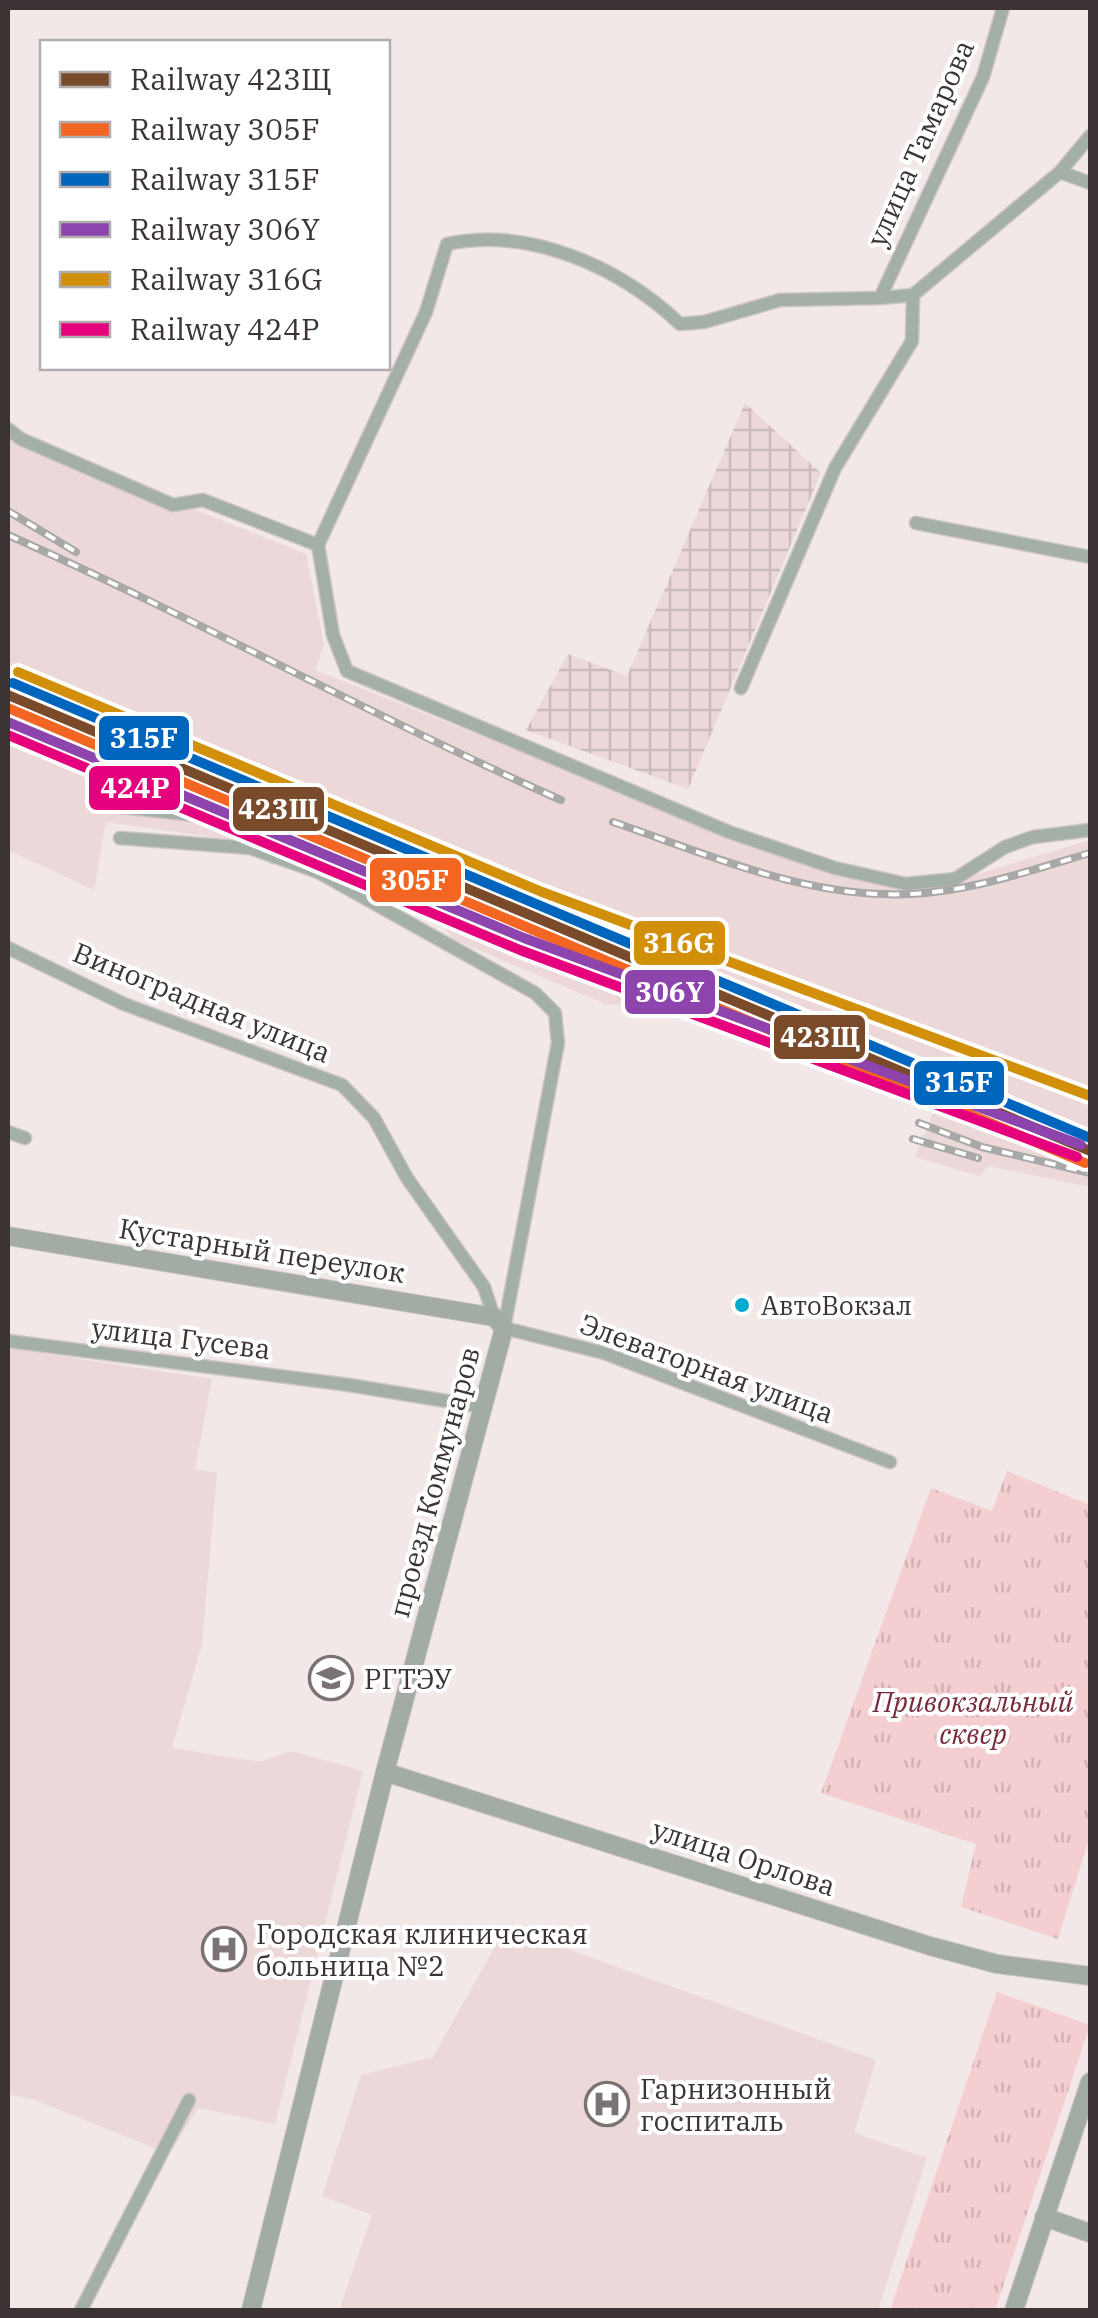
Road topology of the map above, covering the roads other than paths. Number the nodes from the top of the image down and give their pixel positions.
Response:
1 (1003, 8) edge
2 (1090, 136) edge
3 (1060, 172) junction
4 (1090, 182) edge
5 (913, 294) junction
6 (880, 298) junction
7 (8, 429) edge
8 (916, 523) dead end
9 (318, 545) junction
10 (1090, 557) edge
11 (742, 688) dead end
12 (122, 807) dead end
13 (1090, 830) edge
14 (120, 838) dead end
15 (274, 857) junction
16 (8, 948) edge
17 (8, 1132) edge
18 (25, 1138) dead end
19 (8, 1236) edge
20 (499, 1322) junction
21 (8, 1341) edge
22 (483, 1408) junction
23 (890, 1462) dead end
24 (385, 1772) junction
25 (1090, 1976) edge
26 (1090, 2082) edge
27 (189, 2100) dead end
28 (1044, 2217) junction
29 (1090, 2233) edge
30 (82, 2310) edge
31 (251, 2310) edge
32 (1014, 2310) edge

1 - 6 street, улица Тамарова
2 - 3 street
3 - 4 street
3 - 5 street
5 - 6 street
5 - 11 street
6 - 9 street
7 - 9 street
8 - 10 street
9 - 13 street
12 - 15 street
14 - 15 street
15 - 20 street, проезд Коммунаров
16 - 20 street, Виноградная улица
17 - 18 street
19 - 20 street, Кустарный переулок
20 - 22 street, проезд Коммунаров
20 - 23 street, Элеваторная улица
21 - 22 street, улица Гусева
22 - 24 street, проезд Коммунаров
24 - 25 street, улица Орлова
24 - 31 street, проезд Коммунаров
26 - 28 street
27 - 30 street
28 - 29 street
28 - 32 street

